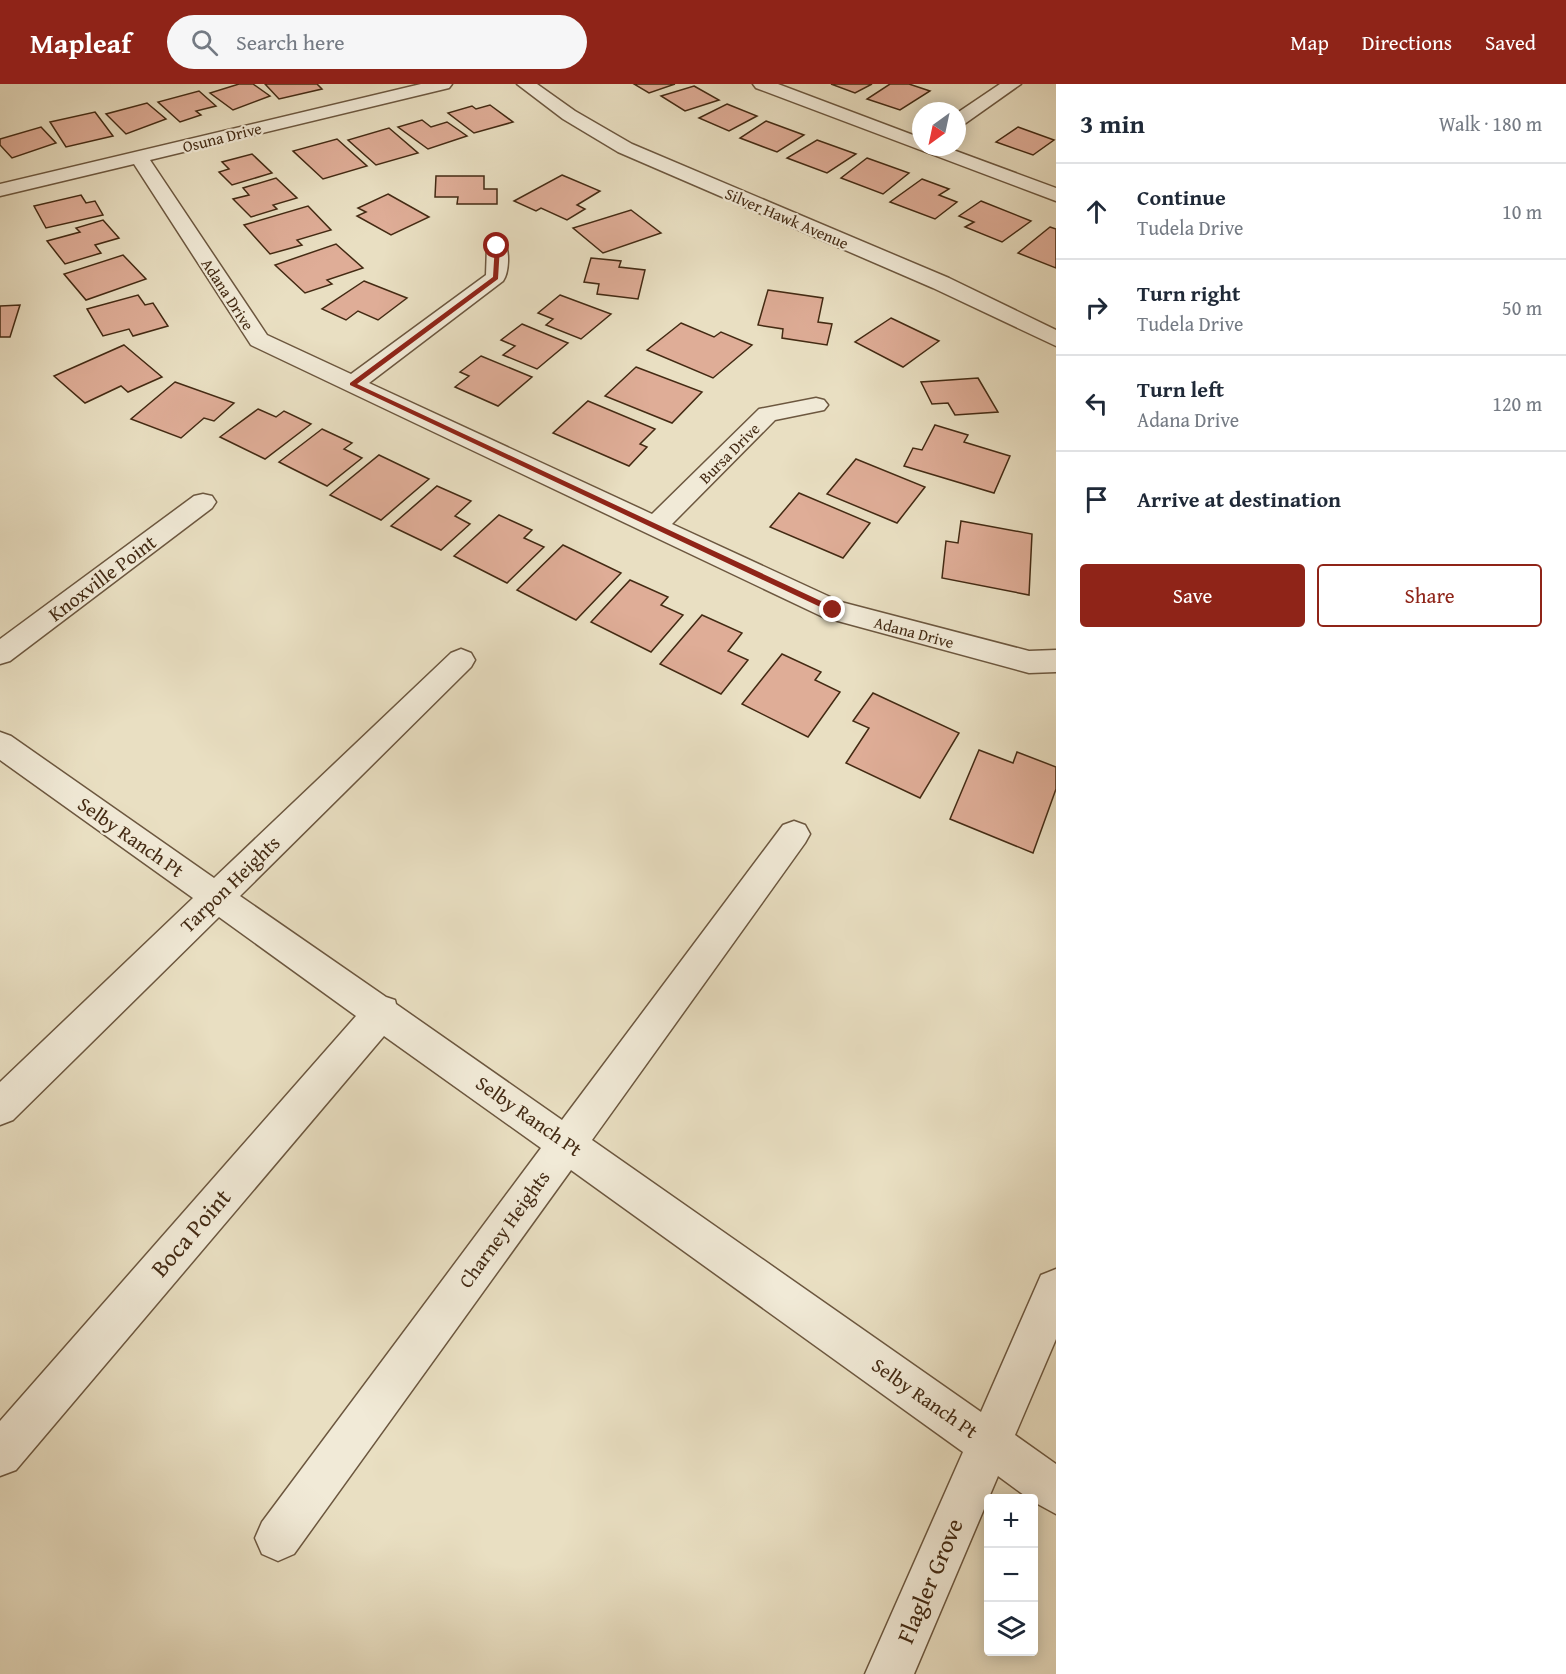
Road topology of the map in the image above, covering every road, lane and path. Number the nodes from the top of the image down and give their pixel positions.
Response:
1 (443, 84) edge
2 (526, 84) edge
3 (762, 84) edge
4 (1012, 84) edge
5 (966, 115) edge
6 (912, 141) edge
7 (952, 156) edge
8 (139, 157) junction
9 (0, 190) edge
10 (1056, 195) edge
11 (497, 246) dead end
12 (1056, 339) edge
13 (352, 384) junction
14 (816, 405) dead end
15 (203, 502) dead end
16 (655, 526) junction
17 (0, 654) edge
18 (461, 660) dead end
19 (1056, 660) edge
20 (0, 744) edge
21 (794, 834) dead end
22 (217, 897) junction
23 (382, 1012) junction
24 (0, 1107) edge
25 (567, 1143) junction
26 (1056, 1290) edge
27 (989, 1443) junction
28 (0, 1454) edge
29 (1056, 1491) edge
30 (278, 1538) dead end
31 (889, 1674) edge

1 - 8 street, Osuna Drive
2 - 12 street, Silver Hawk Avenue
3 - 6 street
4 - 5 street
7 - 10 street
8 - 9 street, Osuna Drive
8 - 13 street, Adana Drive
11 - 13 street
13 - 16 street, Adana Drive
14 - 16 street, Bursa Drive
15 - 17 street, Knoxville Point
16 - 19 street, Adana Drive
18 - 22 street, Tarpon Heights
20 - 22 street, Selby Ranch Pt
21 - 25 street, Charney Heights
22 - 23 street, Selby Ranch Pt
22 - 24 street, Tarpon Heights
23 - 25 street, Selby Ranch Pt
23 - 28 street, Boca Point
25 - 27 street, Selby Ranch Pt
25 - 30 street, Charney Heights
26 - 27 street, Flagler Grove
27 - 29 street, Selby Ranch Pt
27 - 31 street, Flagler Grove

